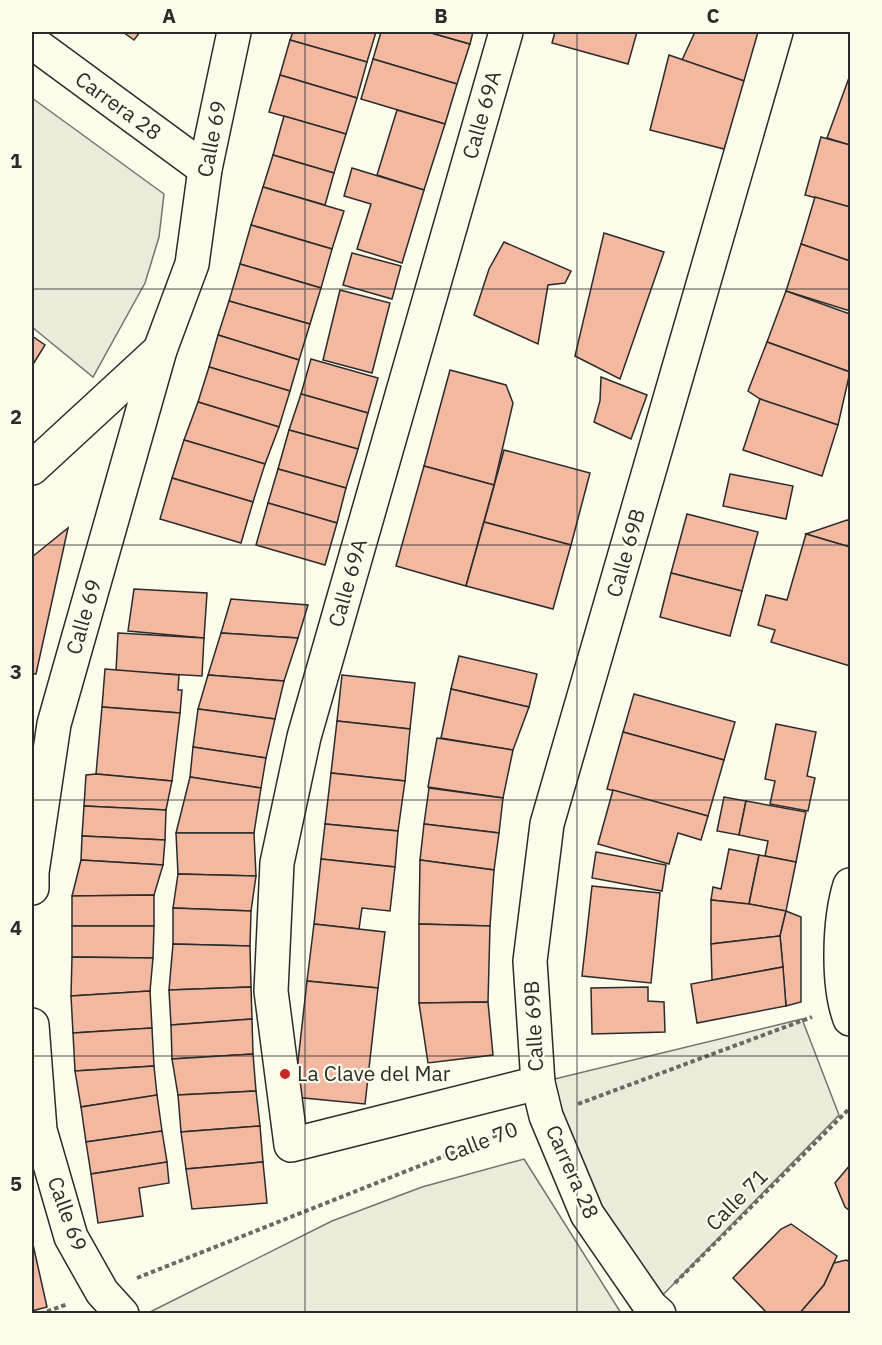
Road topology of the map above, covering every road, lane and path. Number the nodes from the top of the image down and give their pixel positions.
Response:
1 (234, 32) edge
2 (506, 32) edge
3 (776, 32) edge
4 (32, 42) edge
5 (205, 169) junction
6 (160, 350) junction
7 (32, 468) edge
8 (850, 885) edge
9 (32, 888) edge
10 (848, 1012) edge
11 (32, 1024) edge
12 (538, 1083) junction
13 (850, 1108) edge
14 (546, 1116) junction
15 (291, 1145) joint
16 (112, 1303) edge
17 (655, 1310) edge
18 (40, 1314) edge

1 - 5 street, Calle 69
2 - 15 street, Calle 69A
3 - 12 street, Calle 69B
4 - 5 street, Carrera 28
5 - 6 street, Calle 69
6 - 7 street, Calle 69
6 - 9 street, Calle 69
8 - 10 street
10 - 14 path, Calle 70
11 - 16 street, Calle 69
12 - 14 street, Carrera 28
12 - 15 street, Calle 70
13 - 17 path, Calle 71
14 - 16 path, Calle 70
14 - 17 street, Carrera 28
16 - 18 path, Calle 70

